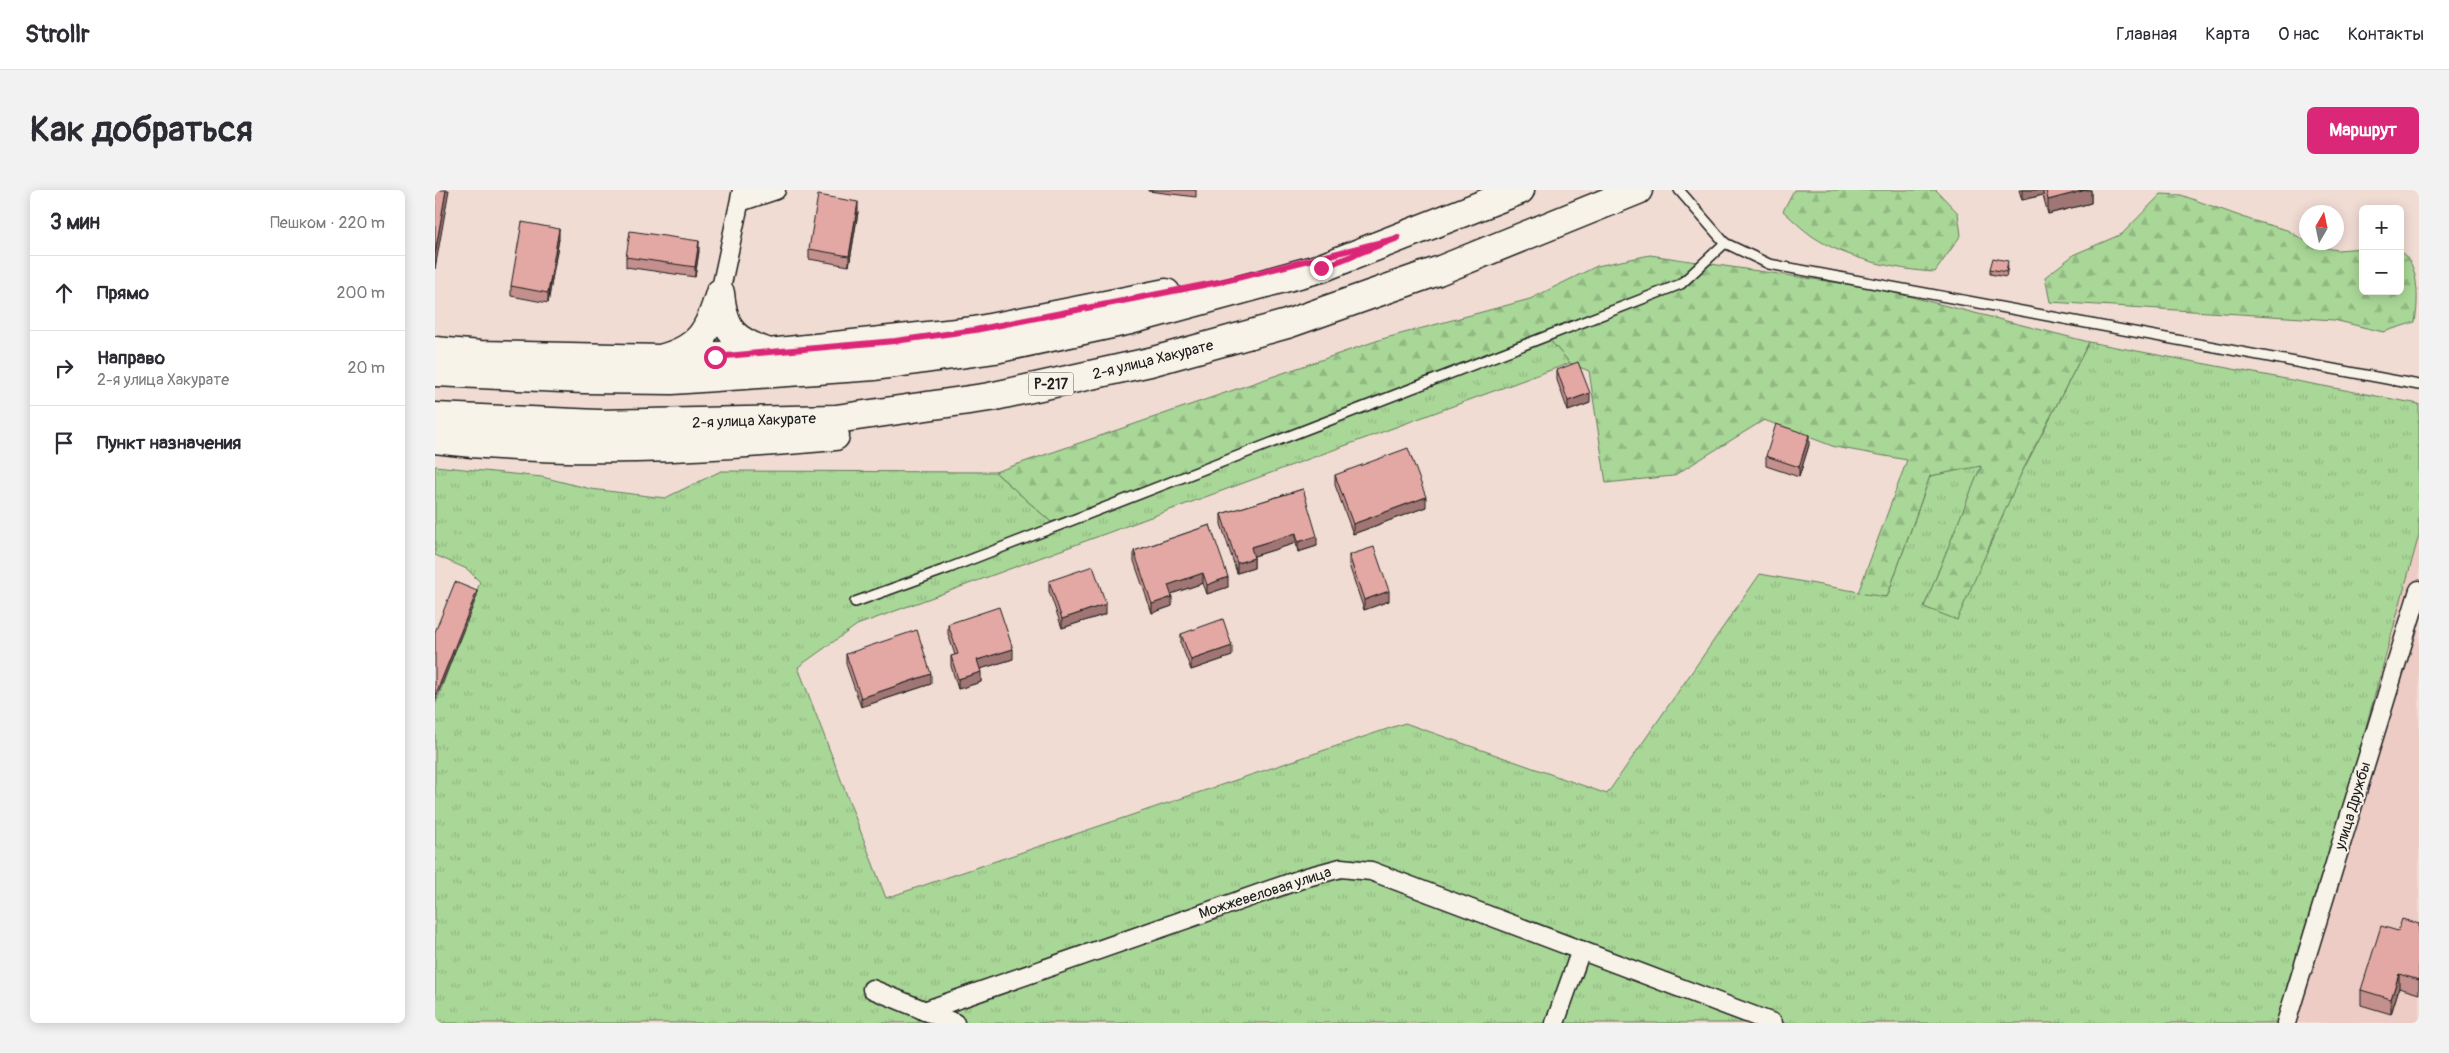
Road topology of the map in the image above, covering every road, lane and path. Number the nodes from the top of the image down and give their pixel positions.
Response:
1 (777, 190) edge
2 (1520, 190) edge
3 (1638, 190) edge
4 (1679, 190) edge
5 (741, 196) edge
6 (1398, 238) junction
7 (1725, 243) junction
8 (720, 293) junction
9 (435, 351) edge
10 (769, 353) junction
11 (660, 359) junction
12 (435, 372) edge
13 (2419, 385) edge
14 (990, 397) junction
15 (435, 417) edge
16 (435, 439) edge
17 (2419, 590) edge
18 (855, 602) dead end
19 (1581, 950) junction
20 (872, 989) dead end
21 (924, 1011) junction
22 (955, 1023) edge
23 (1555, 1023) edge
24 (1773, 1023) edge
25 (2286, 1023) edge

1 - 5 street
2 - 6 main road
3 - 14 main road, 2-я улица Хакурате / Р-217
4 - 7 lane
5 - 8 street
6 - 10 main road
6 - 12 main road
7 - 13 lane
7 - 18 lane
8 - 10 main road
8 - 11 main road
9 - 11 main road
10 - 11 main road
14 - 15 main road, 2-я улица Хакурате / Р-217
14 - 16 main road
17 - 25 street, улица Дружбы
19 - 21 street, Можжевеловая улица
19 - 23 street
19 - 24 street, Можжевеловая улица
20 - 21 street
21 - 22 street

